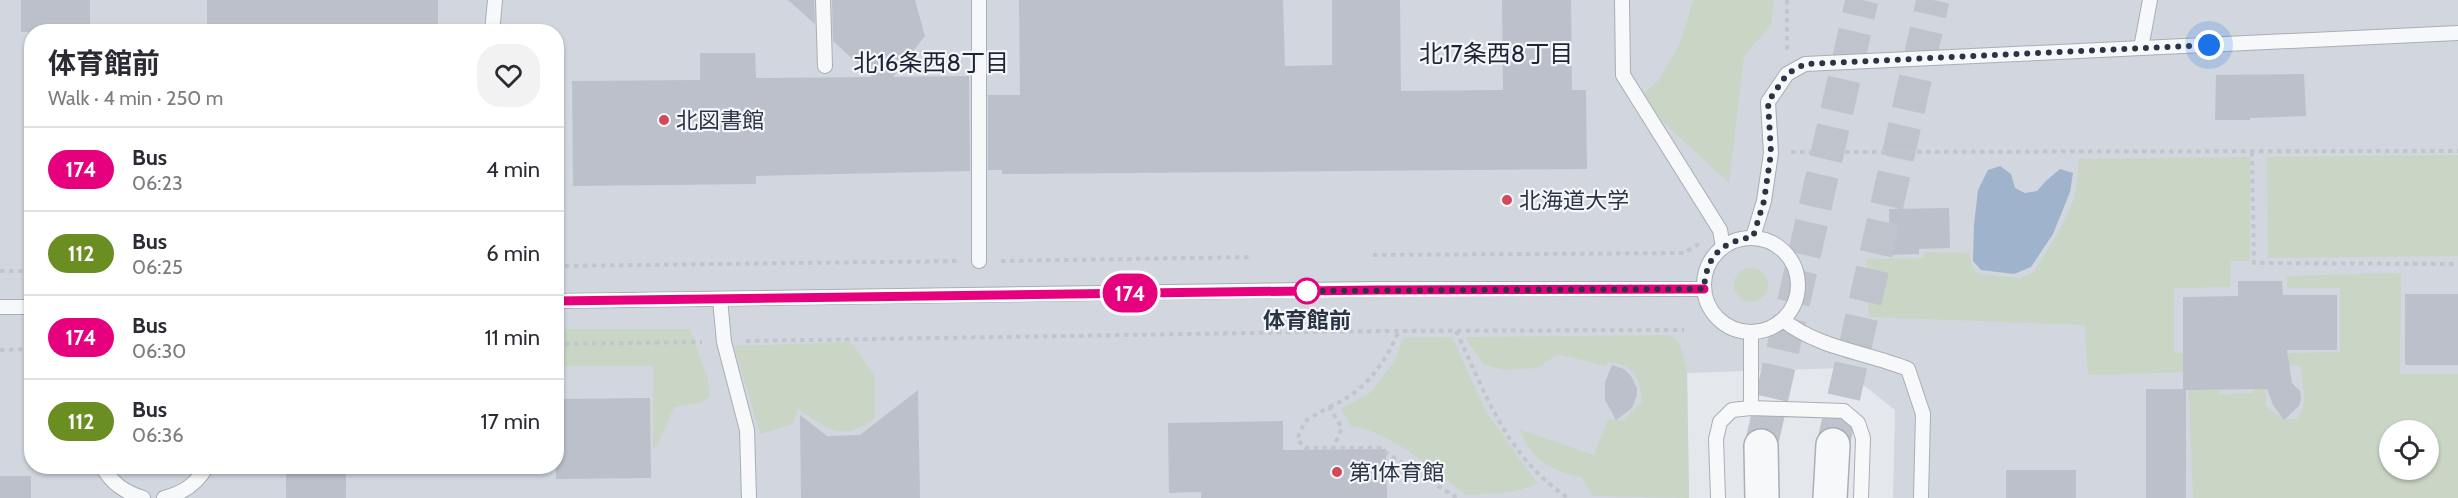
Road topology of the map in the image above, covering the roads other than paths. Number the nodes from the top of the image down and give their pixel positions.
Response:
1 (495, 0) edge
2 (823, 0) edge
3 (979, 0) edge
4 (1622, 0) edge
5 (2150, 0) edge
6 (493, 24) edge
7 (2458, 33) edge
8 (2141, 48) junction
9 (825, 66) dead end
10 (1753, 237) junction
11 (1723, 247) junction
12 (979, 261) dead end
13 (1704, 289) junction
14 (720, 299) junction
15 (564, 301) edge
16 (24, 307) edge
17 (0, 308) edge
18 (1783, 320) junction
19 (1751, 332) junction
20 (1751, 408) junction
21 (1833, 445) tunnel mouth
22 (1761, 446) tunnel mouth
23 (108, 474) edge
24 (201, 474) edge
25 (143, 498) edge
26 (164, 498) edge
27 (749, 498) edge
28 (1718, 498) edge
29 (1762, 498) edge
30 (1830, 498) edge
31 (1861, 498) edge
32 (1921, 498) edge

1 - 6 lane
2 - 9 lane
3 - 12 lane
4 - 11 lane
5 - 8 lane
7 - 8 lane
8 - 10 lane
10 - 11 lane
10 - 18 lane
11 - 13 lane
13 - 14 lane
13 - 19 lane
14 - 15 lane
14 - 27 lane
16 - 17 lane
18 - 19 lane
18 - 32 lane
19 - 20 lane
20 - 28 lane
20 - 31 lane
21 - 30 street
22 - 29 street
23 - 25 lane
24 - 26 lane

